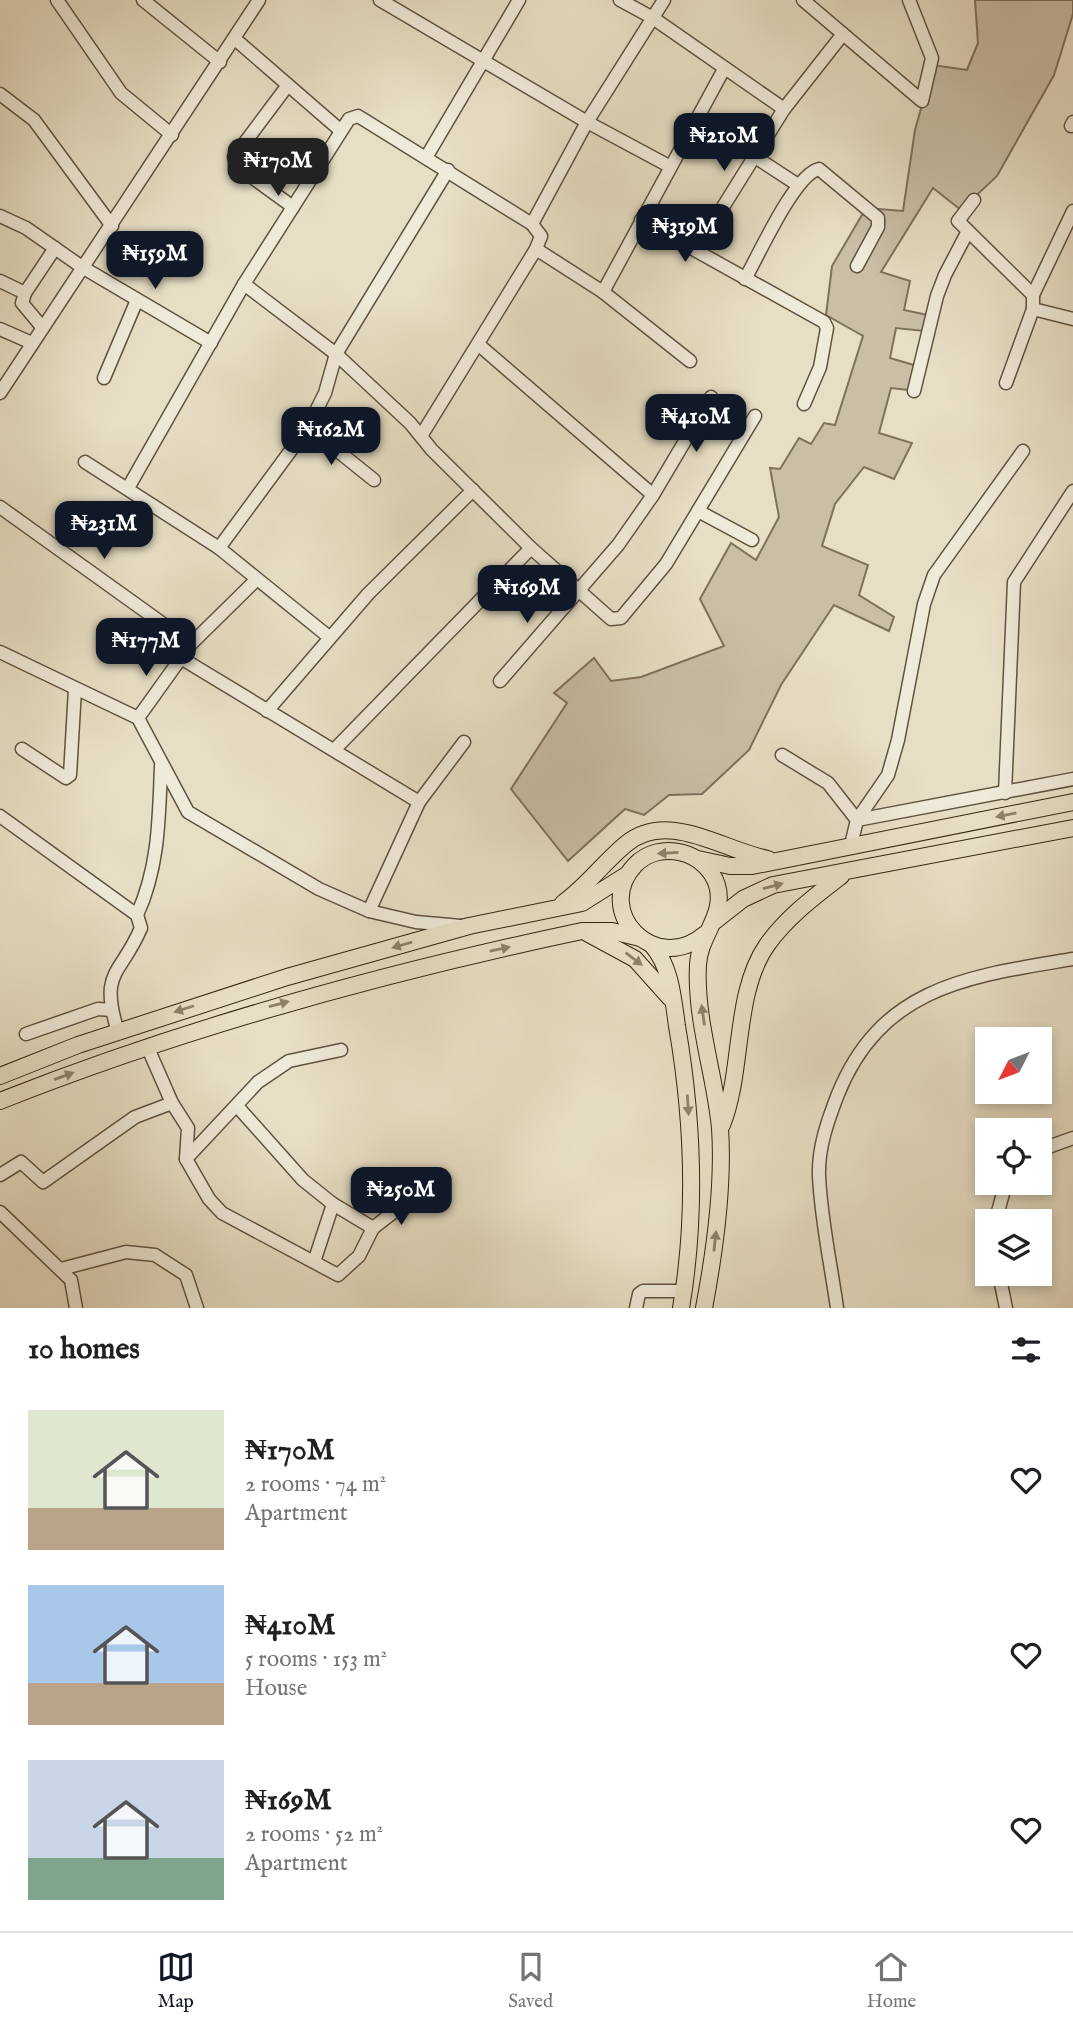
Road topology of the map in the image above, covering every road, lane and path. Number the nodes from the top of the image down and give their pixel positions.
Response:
1 (57, 0) edge
2 (143, 0) edge
3 (259, 0) edge
4 (380, 0) edge
5 (519, 0) edge
6 (620, 0) edge
7 (664, 0) edge
8 (803, 0) edge
9 (909, 0) edge
10 (653, 18) junction
11 (843, 34) junction
12 (235, 39) junction
13 (484, 59) junction
14 (220, 62) junction
15 (724, 69) junction
16 (288, 85) junction
17 (0, 94) edge
18 (784, 108) junction
19 (587, 122) junction
20 (341, 130) junction
21 (172, 135) junction
22 (729, 140) dead end
23 (427, 156) junction
24 (754, 156) junction
25 (669, 166) junction
26 (449, 170) junction
27 (798, 185) junction
28 (974, 200) dead end
29 (293, 207) junction
30 (723, 207) dead end
31 (1073, 211) edge
32 (0, 216) edge
33 (641, 220) junction
34 (532, 224) junction
35 (112, 226) junction
36 (968, 232) junction
37 (1068, 234) edge
38 (55, 248) junction
39 (536, 249) junction
40 (857, 266) dead end
41 (82, 267) junction
42 (745, 279) junction
43 (0, 281) edge
44 (244, 284) junction
45 (603, 292) junction
46 (25, 293) junction
47 (1032, 295) junction
48 (137, 300) junction
49 (1033, 309) junction
50 (1073, 319) edge
51 (42, 327) junction
52 (0, 329) edge
53 (32, 343) junction
54 (211, 343) junction
55 (479, 345) junction
56 (336, 354) junction
57 (690, 361) dead end
58 (104, 378) dead end
59 (1006, 383) dead end
60 (914, 391) dead end
61 (0, 393) edge
62 (711, 397) dead end
63 (804, 404) dead end
64 (755, 416) dead end
65 (308, 427) junction
66 (422, 436) junction
67 (1023, 451) dead end
68 (85, 462) dead end
69 (374, 480) dead end
70 (128, 488) junction
71 (472, 490) junction
72 (1073, 491) edge
73 (653, 495) junction
74 (0, 507) edge
75 (698, 511) junction
76 (752, 540) dead end
77 (219, 548) junction
78 (531, 548) junction
79 (257, 579) junction
80 (579, 592) junction
81 (330, 637) junction
82 (191, 644) junction
83 (0, 652) edge
84 (181, 658) junction
85 (500, 681) dead end
86 (75, 689) junction
87 (267, 711) junction
88 (138, 718) junction
89 (464, 742) dead end
90 (335, 749) junction
91 (22, 750) dead end
92 (782, 755) dead end
93 (162, 762) junction
94 (1073, 779) edge
95 (1005, 793) junction
96 (419, 802) junction
97 (1073, 802) edge
98 (0, 816) edge
99 (857, 820) junction
100 (1073, 828) edge
101 (851, 845) junction
102 (696, 858) junction
103 (777, 861) junction
104 (844, 873) junction
105 (628, 874) junction
106 (558, 907) junction
107 (369, 911) junction
108 (137, 915) junction
109 (469, 926) junction
110 (710, 927) junction
111 (582, 931) junction
112 (646, 942) junction
113 (1073, 959) edge
114 (673, 1003) junction
115 (111, 1010) junction
116 (118, 1032) junction
117 (26, 1034) dead end
118 (147, 1046) junction
119 (341, 1051) dead end
120 (0, 1076) edge
121 (0, 1101) edge
122 (172, 1103) junction
123 (237, 1106) junction
124 (720, 1131) junction
125 (1073, 1138) edge
126 (1052, 1146) edge
127 (187, 1159) junction
128 (0, 1175) edge
129 (409, 1200) dead end
130 (333, 1204) junction
131 (0, 1212) edge
132 (373, 1227) junction
133 (314, 1262) junction
134 (61, 1269) junction
135 (1001, 1286) edge
136 (684, 1291) junction
137 (76, 1308) edge
138 (197, 1308) edge
139 (635, 1308) edge
140 (681, 1308) edge
141 (704, 1308) edge
142 (837, 1308) edge
143 (1006, 1308) edge

1 - 21 street
2 - 14 street
3 - 12 street
4 - 13 street
5 - 13 street
6 - 10 street
7 - 10 street
8 - 11 street
9 - 11 street
10 - 15 street
10 - 19 street
11 - 18 street
12 - 14 street
12 - 16 street
13 - 19 street
13 - 23 street
14 - 21 street
15 - 18 street
15 - 25 street
16 - 20 street
16 - 29 street
17 - 35 street
18 - 24 street
19 - 25 street
19 - 34 street
20 - 23 street
20 - 29 street
21 - 35 street
22 - 24 street
23 - 26 street
24 - 27 street
24 - 30 street
25 - 33 street
26 - 34 street
26 - 56 street
27 - 40 street
27 - 42 street
28 - 36 street
29 - 44 street
31 - 37 street
32 - 38 street
33 - 42 street
33 - 45 street
34 - 39 street
35 - 41 street
36 - 47 street
36 - 60 street
37 - 47 street
38 - 41 street
38 - 46 street
39 - 45 street
39 - 55 street
41 - 48 street
41 - 51 street
42 - 63 street
43 - 46 street
44 - 54 street
44 - 56 street
45 - 57 street
46 - 51 street
47 - 49 street
48 - 54 street
48 - 58 street
49 - 50 street
49 - 59 street
51 - 53 street
52 - 53 street
53 - 61 street
54 - 70 street
55 - 66 street
55 - 73 street
56 - 65 street
56 - 66 street
62 - 73 street
64 - 75 street
65 - 69 street
65 - 77 street
66 - 71 street
67 - 99 street
68 - 70 street
70 - 77 street
71 - 78 street
71 - 81 street
72 - 95 street
73 - 80 street
74 - 82 street
75 - 76 street
75 - 80 street
77 - 79 street
78 - 80 street
78 - 90 street
79 - 81 street
79 - 82 street
80 - 85 street
81 - 87 street
82 - 84 street
83 - 86 street
84 - 87 street
84 - 88 street
86 - 88 street
86 - 91 street
87 - 90 street
88 - 93 street
89 - 96 street
90 - 96 street
92 - 99 street
93 - 107 street
93 - 108 street
94 - 95 street
95 - 99 street
96 - 107 street
97 -> 101 main road
98 - 108 street
99 - 101 street
100 - 104 main road
101 - 103 main road
102 - 103 main road
102 -> 105 main road
102 - 110 main road
103 - 106 main road
110 -> 104 main road
104 - 124 main road
105 - 106 main road
105 - 112 main road
106 - 109 main road
107 - 109 street
108 - 115 street
109 -> 116 main road
110 - 112 main road
124 -> 110 main road
111 - 112 main road
111 -> 114 main road
118 -> 111 main road
112 - 114 main road
113 - 142 street
114 -> 136 main road
115 - 116 street
115 - 117 street
116 - 120 main road
121 -> 118 main road
118 - 122 street
119 - 123 street
122 - 127 street
122 - 128 street
123 - 127 street
123 - 130 street
141 -> 124 main road
125 - 126 street
127 - 133 street
129 - 132 street
130 - 132 street
130 - 133 street
131 - 134 street
132 - 133 street
134 - 137 street
134 - 138 street
135 - 143 street
136 - 139 street
136 - 140 main road

